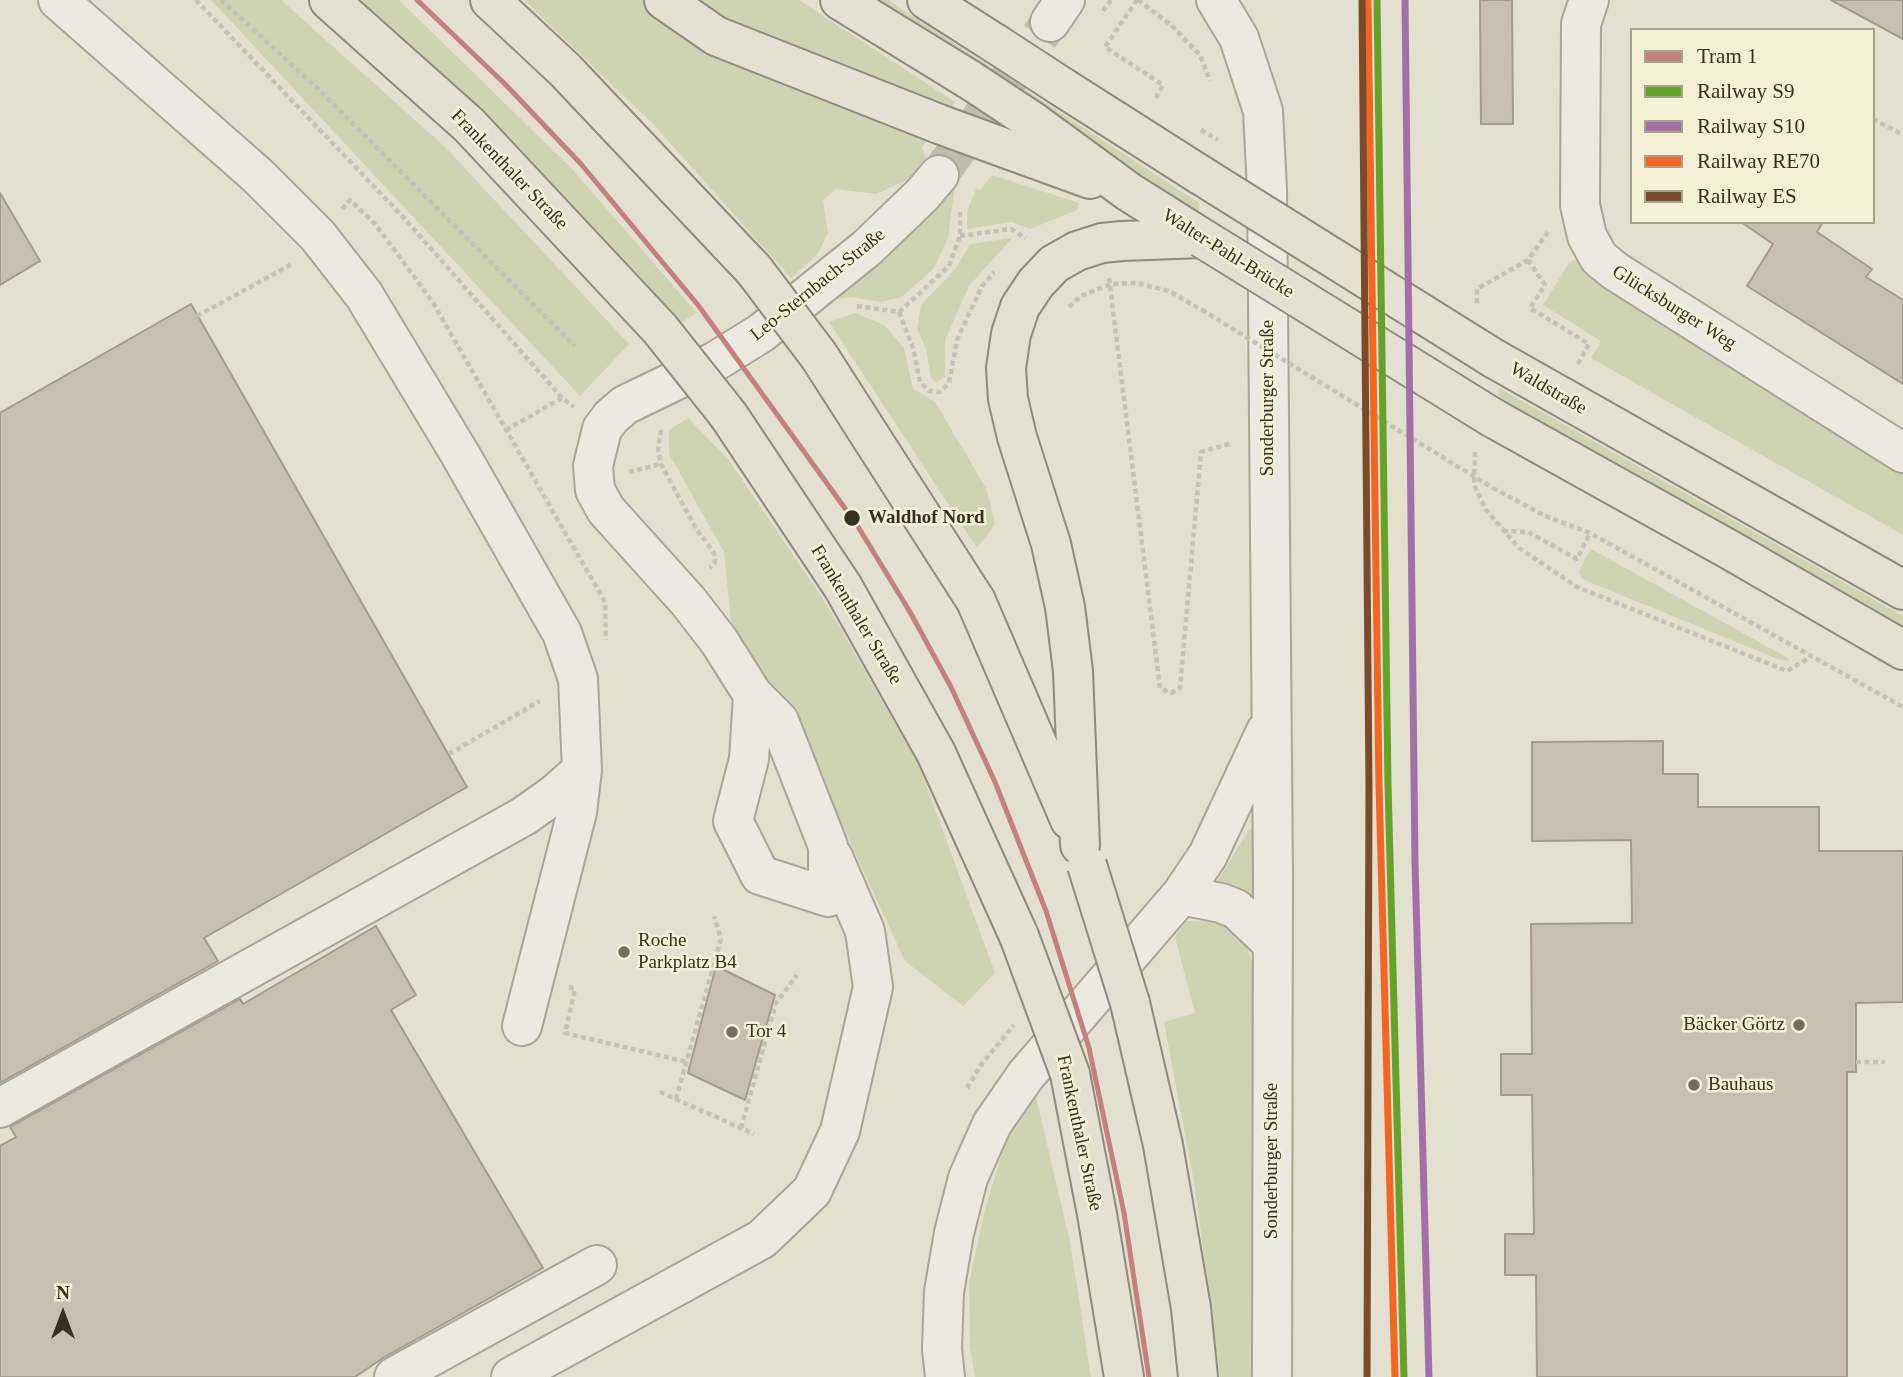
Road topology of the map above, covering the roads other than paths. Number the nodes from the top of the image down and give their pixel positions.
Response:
1 (58, 0) edge
2 (329, 0) edge
3 (490, 0) edge
4 (664, 0) edge
5 (841, 0) edge
6 (927, 0) edge
7 (1216, 0) edge
8 (1589, 0) edge
9 (1021, 135) junction
10 (939, 175) tunnel mouth
11 (1202, 238) junction
12 (1903, 453) edge
13 (1903, 590) edge
14 (1903, 650) edge
15 (753, 695) junction
16 (1270, 723) junction
17 (582, 770) junction
18 (828, 846) junction
19 (1084, 855) junction
20 (1181, 895) junction
21 (1273, 944) junction
22 (522, 1026) dead end
23 (0, 1108) edge
24 (597, 1265) dead end
25 (394, 1377) edge
26 (511, 1377) edge
27 (945, 1377) edge
28 (1124, 1377) edge
29 (1198, 1377) edge
30 (1272, 1377) edge

1 - 17 street
2 - 28 main road, Frankenthaler Straße, bridge
3 - 19 main road, bridge
4 - 9 main road, bridge
5 - 9 main road, bridge
6 - 13 main road, Waldstraße, bridge
7 - 16 street, Sonderburger Straße
8 - 12 street, Glücksburger Weg
9 - 11 main road, Walter-Pahl-Brücke
10 - 15 street, Leo-Sternbach-Straße
11 - 14 main road, Walter-Pahl-Brücke, bridge
11 - 19 main road
15 - 18 street
15 - 18 street
16 - 20 street, Sonderburger Straße
16 - 21 street, Sonderburger Straße
17 - 22 street
17 - 23 street
18 - 26 street
19 - 29 main road, bridge
20 - 21 street
20 - 27 street, Sonderburger Straße
21 - 30 street, Sonderburger Straße
24 - 25 street

